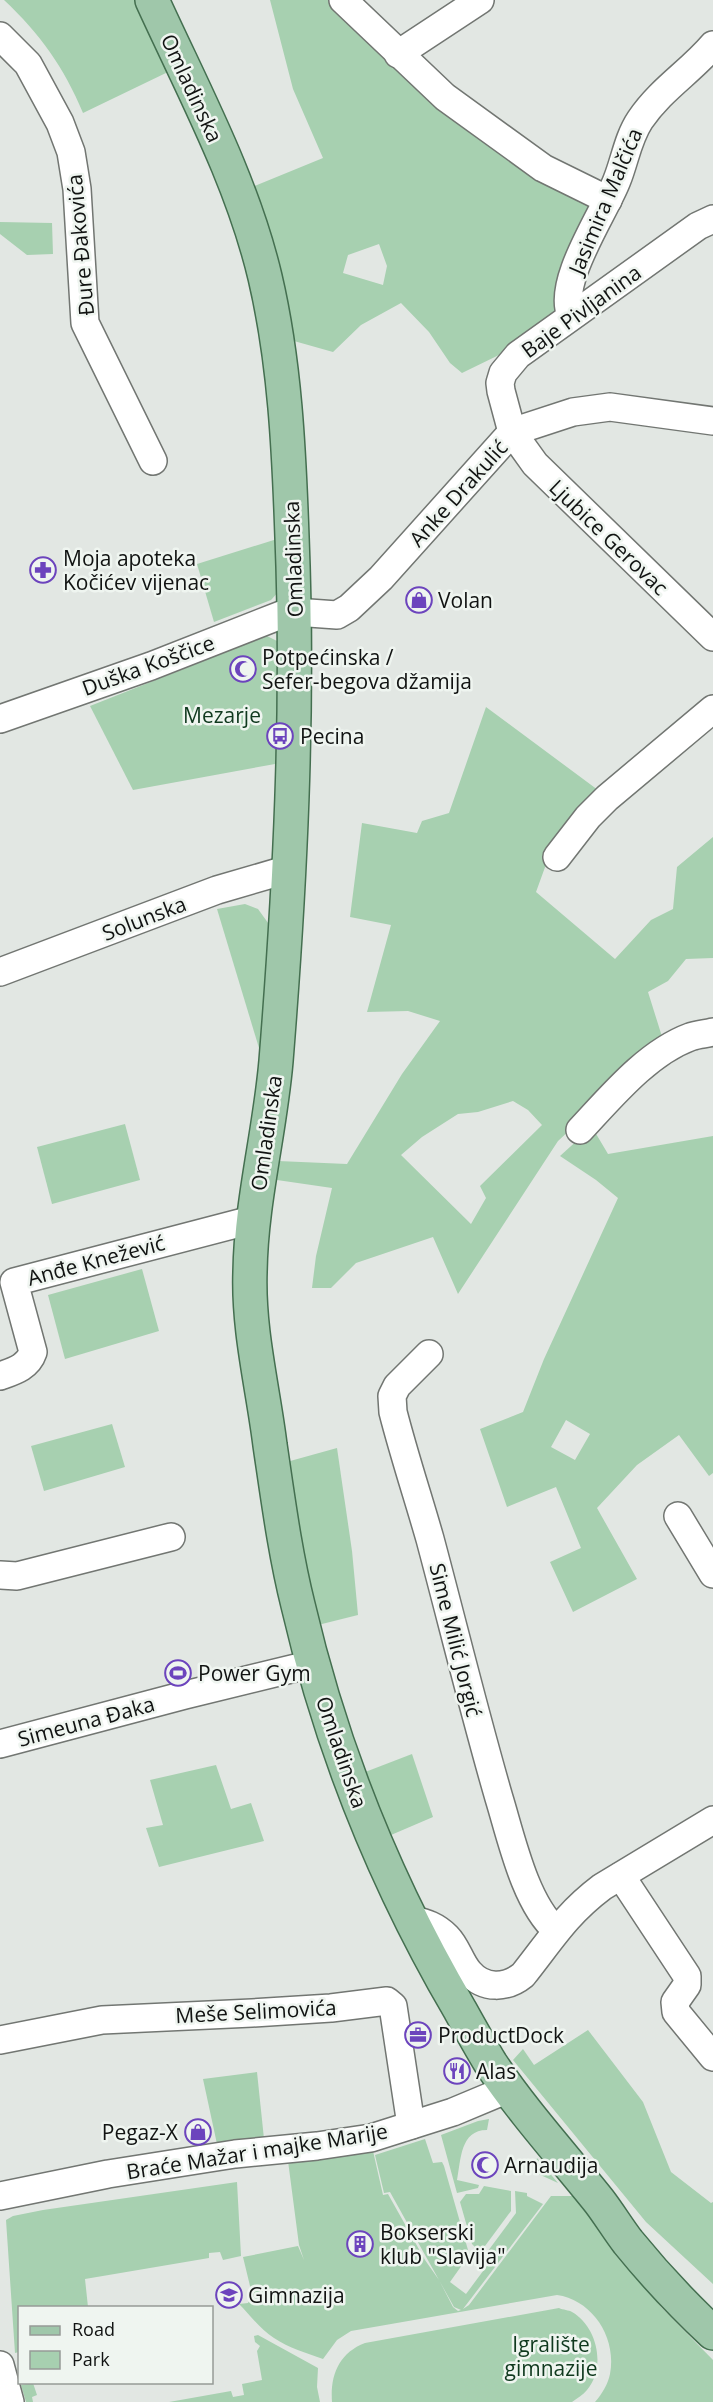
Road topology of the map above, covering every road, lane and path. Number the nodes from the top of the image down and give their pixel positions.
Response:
1 (152, 0) edge
2 (343, 0) edge
3 (480, 0) edge
4 (0, 36) edge
5 (713, 45) edge
6 (398, 54) junction
7 (608, 200) junction
8 (713, 219) edge
9 (571, 315) junction
10 (713, 421) edge
11 (512, 432) junction
12 (153, 461) dead end
13 (295, 612) junction
14 (713, 637) edge
15 (713, 709) edge
16 (0, 718) edge
17 (557, 857) dead end
18 (289, 869) junction
19 (0, 972) edge
20 (713, 1032) edge
21 (580, 1130) dead end
22 (255, 1219) junction
23 (429, 1354) dead end
24 (0, 1376) edge
25 (678, 1516) dead end
26 (171, 1537) dead end
27 (713, 1574) edge
28 (0, 1575) edge
29 (312, 1664) junction
30 (0, 1744) edge
31 (713, 1820) edge
32 (621, 1876) junction
33 (411, 1919) junction
34 (556, 1930) junction
35 (0, 2040) edge
36 (713, 2057) edge
37 (508, 2089) junction
38 (411, 2125) junction
39 (0, 2196) edge
40 (604, 2207) junction
41 (713, 2304) edge
42 (713, 2333) edge
43 (0, 2367) edge
44 (10, 2402) edge

1 - 13 main road, Omladinska
2 - 6 street
3 - 6 street
4 - 12 street, Đure Đakovića
5 - 7 street, Jasimira Malčića
6 - 7 street
7 - 9 street, Jasimira Malčića
8 - 9 street, Baje Pivljanina
9 - 11 street, Baje Pivljanina
10 - 11 street, Anke Drakulić
11 - 13 street, Anke Drakulić
11 - 14 street, Ljubice Gerovac
13 - 16 street, Duška Koščice
13 - 18 main road, Omladinska
15 - 17 street
18 - 19 street, Solunska
18 - 22 main road, Omladinska
20 - 21 street
22 - 24 street, Anđe Knežević
22 - 29 main road, Omladinska
23 - 34 street, Sime Milić Jorgić
25 - 27 street
26 - 28 street
29 - 30 street, Simeuna Đaka
29 - 33 main road, Omladinska
31 - 32 street
32 - 34 street
32 - 36 street
33 - 34 street
33 - 37 main road, Omladinska
35 - 38 street, Meše Selimovića
37 - 38 street, Braće Mažar i majke Marije
37 - 40 main road, Omladinska
38 - 39 street, Braće Mažar i majke Marije
40 - 41 main road, Omladinska
40 - 42 main road, Omladinska
43 - 44 street

